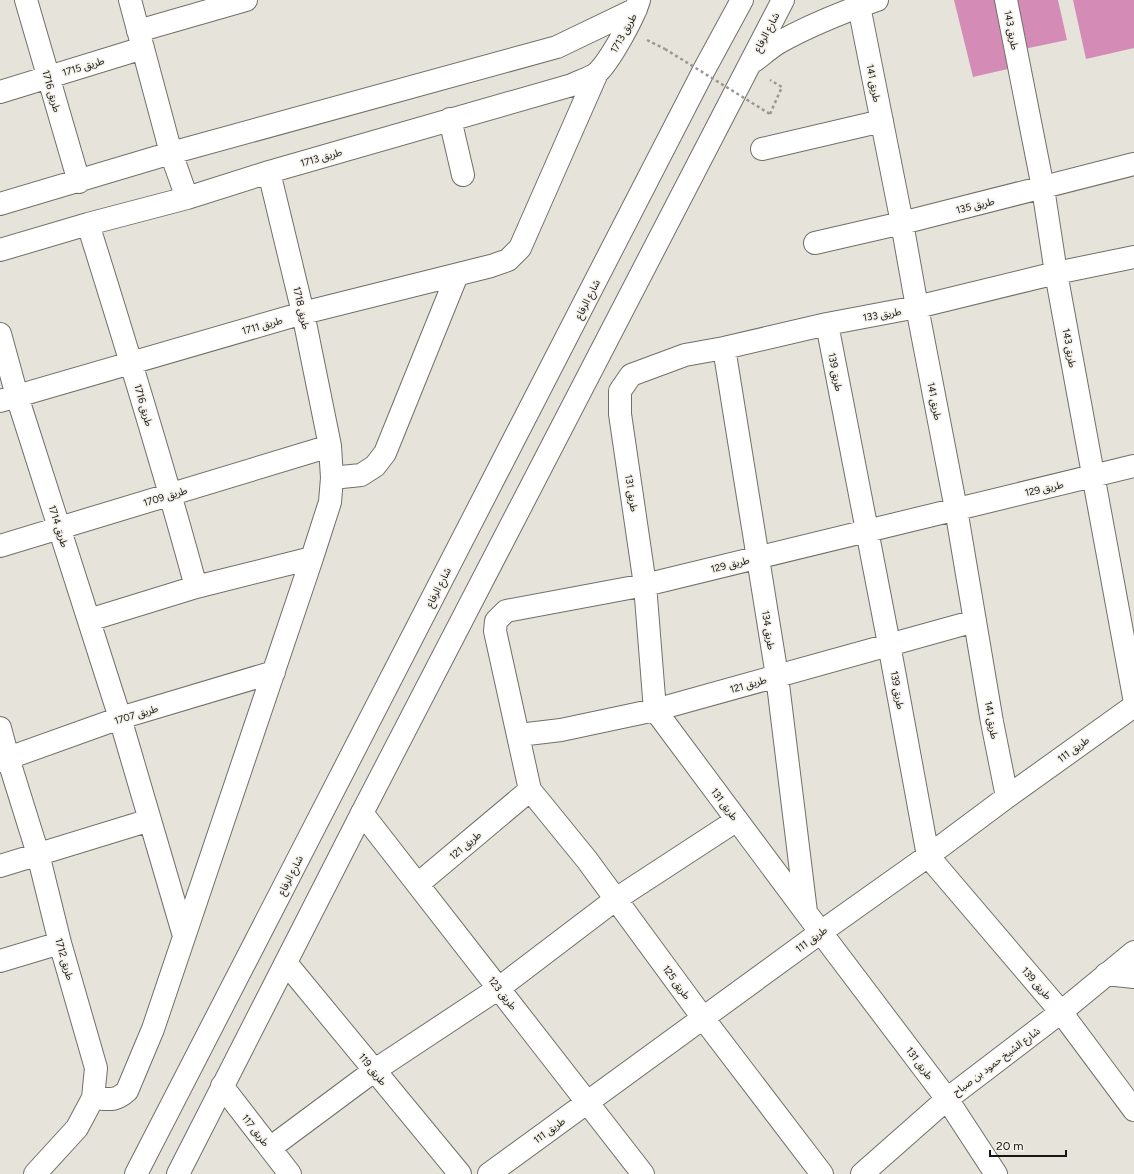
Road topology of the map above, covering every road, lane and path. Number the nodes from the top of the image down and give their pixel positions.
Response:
1 (26, 0) edge
2 (130, 0) edge
3 (246, 0) edge
4 (742, 0) edge
5 (783, 0) edge
6 (1006, 0) edge
7 (868, 3) edge
8 (638, 5) edge
9 (140, 40) junction
10 (653, 43) dead end
11 (748, 66) junction
12 (597, 73) junction
13 (48, 77) junction
14 (782, 87) dead end
15 (0, 92) edge
16 (450, 119) junction
17 (882, 121) junction
18 (762, 149) dead end
19 (171, 153) junction
20 (1134, 164) edge
21 (269, 172) junction
22 (463, 175) dead end
23 (79, 182) junction
24 (1043, 188) junction
25 (187, 198) junction
26 (0, 204) edge
27 (902, 223) junction
28 (88, 224) junction
29 (815, 243) dead end
30 (0, 250) edge
31 (1134, 257) edge
32 (1056, 273) junction
33 (457, 275) junction
34 (917, 307) junction
35 (303, 313) junction
36 (827, 324) junction
37 (0, 334) edge
38 (724, 348) junction
39 (132, 363) junction
40 (631, 375) joint
41 (9, 398) edge
42 (330, 446) junction
43 (1134, 466) edge
44 (1093, 476) junction
45 (332, 478) junction
46 (171, 494) junction
47 (956, 509) junction
48 (59, 527) junction
49 (866, 531) junction
50 (0, 546) edge
51 (758, 557) junction
52 (312, 558) junction
53 (645, 585) junction
54 (196, 587) junction
55 (89, 620) junction
56 (975, 621) junction
57 (889, 644) junction
58 (274, 672) junction
59 (776, 676) junction
60 (1134, 697) edge
61 (1134, 706) edge
62 (655, 710) junction
63 (120, 718) junction
64 (0, 728) edge
65 (519, 735) junction
66 (4, 759) edge
67 (530, 790) junction
68 (1007, 797) junction
69 (362, 813) junction
70 (150, 820) junction
71 (737, 820) junction
72 (38, 854) junction
73 (928, 856) junction
74 (0, 866) edge
75 (418, 884) junction
76 (616, 898) junction
77 (807, 914) junction
78 (821, 932) junction
79 (184, 936) junction
80 (60, 944) junction
81 (1134, 952) edge
82 (0, 961) edge
83 (286, 963) junction
84 (1106, 974) junction
85 (1134, 977) edge
86 (500, 988) junction
87 (1061, 1012) junction
88 (703, 1018) junction
89 (375, 1070) junction
90 (222, 1086) junction
91 (93, 1098) junction
92 (947, 1099) junction
93 (588, 1102) junction
94 (1134, 1110) edge
95 (270, 1148) junction
96 (35, 1174) edge
97 (136, 1174) edge
98 (178, 1174) edge
99 (290, 1174) edge
100 (460, 1174) edge
101 (489, 1174) edge
102 (643, 1174) edge
103 (822, 1174) edge
104 (862, 1174) edge
105 (996, 1174) edge

1 - 13 street, طريق 1716
2 - 9 street
3 - 9 street, طريق 1715
4 - 97 street, شارع الرفاع
5 - 11 street, شارع الرفاع
6 - 24 street, طريق 143
7 - 11 street
7 - 17 street, طريق 141
8 - 12 street, طريق 1713
8 - 19 street, طريق 1713
9 - 13 street, طريق 1715
9 - 19 street
10 - 14 path, bridge
11 - 69 street, شارع الرفاع
12 - 16 street, طريق 1713
12 - 33 street, طريق 1711
13 - 15 street, طريق 1715
13 - 23 street, طريق 1716
16 - 21 street, طريق 1713
16 - 22 street
17 - 18 street
17 - 27 street, طريق 141
19 - 23 street, طريق 1713
19 - 25 street
20 - 24 street, طريق 135
21 - 25 street, طريق 1713
21 - 35 street, طريق 1718
23 - 26 street, طريق 1713
24 - 27 street, طريق 135
24 - 32 street, طريق 143
25 - 28 street, طريق 1713
27 - 29 street, طريق 135
27 - 34 street, طريق 141
28 - 30 street, طريق 1713
28 - 39 street, طريق 1716
31 - 32 street, طريق 133
32 - 34 street, طريق 133
32 - 44 street, طريق 143
33 - 35 street, طريق 1711
33 - 45 street
34 - 36 street, طريق 133
34 - 47 street, طريق 141
35 - 39 street, طريق 1711
35 - 42 street, طريق 1718
36 - 38 street, طريق 133
36 - 49 street, طريق 139
37 - 41 street, طريق 1714
38 - 40 street, طريق 133
38 - 51 street, طريق 134
39 - 41 street, طريق 1711
39 - 46 street, طريق 1716
40 - 53 street, طريق 131
41 - 48 street, طريق 1714
42 - 45 street, طريق 1718
42 - 46 street, طريق 1709
43 - 44 street, طريق 129
44 - 47 street, طريق 129
44 - 60 street, طريق 143
45 - 52 street, طريق 1718
46 - 48 street, طريق 1709
46 - 54 street, طريق 1716
47 - 49 street, طريق 129
47 - 56 street, طريق 141
48 - 50 street, طريق 1709
48 - 55 street, طريق 1714
49 - 51 street, طريق 129
49 - 57 street, طريق 139
51 - 53 street, طريق 129
51 - 59 street, طريق 134
52 - 54 street
52 - 58 street, طريق 1718
53 - 62 street, طريق 131
53 - 65 street, طريق 129
54 - 55 street
55 - 63 street, طريق 1714
56 - 57 street, طريق 121
56 - 68 street, طريق 141
57 - 59 street, طريق 121
57 - 73 street, طريق 139
58 - 63 street, طريق 1707
58 - 79 street, طريق 1718
59 - 62 street, طريق 121
59 - 77 street, طريق 134
61 - 68 street, طريق 111
62 - 65 street, طريق 121
62 - 71 street, طريق 131
63 - 66 street, طريق 1707
63 - 70 street, طريق 1714
64 - 66 street, طريق 1712
65 - 67 street, طريق 129
66 - 72 street, طريق 1712
67 - 75 street, طريق 121
67 - 76 street, طريق 125
68 - 73 street, طريق 111
69 - 75 street, طريق 123
69 - 83 street, شارع الرفاع
70 - 72 street
70 - 79 street, طريق 1714
71 - 76 street
71 - 77 street, طريق 131
72 - 74 street
72 - 80 street, طريق 1712
73 - 78 street, طريق 111
73 - 87 street, طريق 139
75 - 86 street, طريق 123
76 - 86 street
76 - 88 street, طريق 125
77 - 78 street, طريق 131
78 - 88 street, طريق 111
78 - 92 street, طريق 131
79 - 91 street, طريق 1718
80 - 82 street
80 - 91 street, طريق 1712
81 - 84 street, شارع الشيخ حمود بن صباح
83 - 89 street, طريق 119
83 - 90 street, شارع الرفاع
84 - 85 street
84 - 87 street, شارع الشيخ حمود بن صباح
86 - 89 street
86 - 93 street, طريق 123
87 - 92 street, شارع الشيخ حمود بن صباح
87 - 94 street, طريق 139
88 - 93 street, طريق 111
88 - 103 street, طريق 125
89 - 95 street
89 - 100 street, طريق 119
90 - 95 street, طريق 117
90 - 98 street, شارع الرفاع
91 - 96 street, طريق 1712
92 - 104 street, شارع الشيخ حمود بن صباح
92 - 105 street, طريق 131
93 - 101 street, طريق 111
93 - 102 street, طريق 123
95 - 99 street, طريق 117

